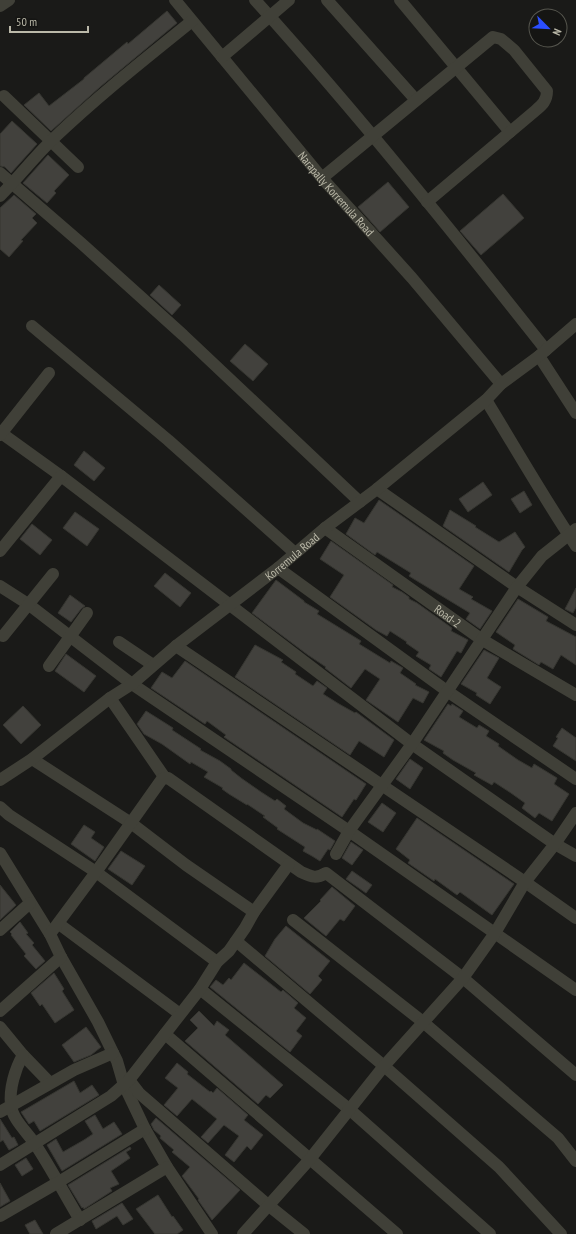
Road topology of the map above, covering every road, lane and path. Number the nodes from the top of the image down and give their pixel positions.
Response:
1 (9, 0) edge
2 (175, 0) edge
3 (255, 0) edge
4 (289, 0) edge
5 (327, 0) edge
6 (400, 0) edge
7 (0, 6) edge
8 (270, 16) junction
9 (192, 21) junction
10 (222, 57) junction
11 (456, 66) junction
12 (4, 96) dead end
13 (416, 100) junction
14 (510, 132) junction
15 (372, 136) junction
16 (50, 142) junction
17 (78, 167) dead end
18 (0, 173) edge
19 (322, 178) junction
20 (12, 184) junction
21 (0, 196) edge
22 (427, 202) junction
23 (576, 324) edge
24 (32, 326) dead end
25 (543, 353) junction
26 (49, 373) dead end
27 (501, 384) junction
28 (486, 400) junction
29 (576, 413) edge
30 (0, 434) edge
31 (61, 476) junction
32 (377, 489) junction
33 (360, 502) junction
34 (325, 528) junction
35 (572, 532) edge
36 (576, 546) edge
37 (0, 551) edge
38 (295, 553) junction
39 (278, 568) junction
40 (53, 574) dead end
41 (0, 586) edge
42 (517, 587) junction
43 (28, 604) junction
44 (229, 605) junction
45 (87, 613) dead end
46 (576, 625) edge
47 (3, 636) dead end
48 (71, 637) junction
49 (481, 639) junction
50 (119, 642) dead end
51 (176, 646) junction
52 (152, 665) junction
53 (49, 666) dead end
54 (132, 684) junction
55 (447, 691) junction
56 (576, 695) edge
57 (110, 698) junction
58 (412, 744) junction
59 (32, 758) junction
60 (165, 778) junction
61 (576, 779) edge
62 (0, 780) edge
63 (382, 786) junction
64 (0, 807) edge
65 (576, 813) edge
66 (131, 823) junction
67 (349, 830) junction
68 (555, 844) junction
69 (336, 854) dead end
70 (576, 856) edge
71 (2, 859) edge
72 (289, 864) junction
73 (96, 872) junction
74 (525, 882) junction
75 (30, 902) junction
76 (254, 912) junction
77 (576, 918) edge
78 (293, 920) dead end
79 (59, 924) junction
80 (0, 930) edge
81 (495, 933) junction
82 (50, 934) junction
83 (236, 941) junction
84 (61, 956) junction
85 (217, 962) junction
86 (463, 978) junction
87 (200, 989) junction
88 (576, 990) edge
89 (0, 1011) edge
90 (180, 1014) junction
91 (423, 1022) junction
92 (0, 1028) edge
93 (165, 1034) junction
94 (112, 1053) junction
95 (23, 1055) junction
96 (384, 1066) junction
97 (576, 1075) edge
98 (50, 1083) junction
99 (126, 1083) junction
100 (11, 1106) junction
101 (350, 1109) junction
102 (0, 1112) edge
103 (145, 1129) junction
104 (35, 1144) junction
105 (310, 1159) junction
106 (576, 1161) edge
107 (0, 1165) edge
108 (167, 1167) junction
109 (58, 1183) junction
110 (268, 1205) junction
111 (0, 1216) edge
112 (80, 1220) junction
113 (56, 1234) edge
114 (212, 1234) edge
115 (243, 1234) edge
116 (304, 1234) edge
117 (397, 1234) edge
118 (490, 1234) edge
119 (560, 1234) edge

1 - 7 street
2 - 9 street, Narapally Korremula Road
3 - 8 street
4 - 8 street
5 - 13 street
6 - 11 street
8 - 10 street
8 - 15 street
9 - 10 street, Narapally Korremula Road
9 - 16 street
10 - 19 street, Narapally Korremula Road
11 - 13 street
11 - 14 street
11 - 14 street
12 - 16 street
13 - 15 street
14 - 22 street
15 - 19 street
15 - 22 street
16 - 17 street
16 - 20 street
18 - 20 street
19 - 27 street, Narapally Korremula Road
20 - 21 street
20 - 33 street
22 - 25 street
23 - 25 street, Korremula Road
24 - 38 street
25 - 27 street, Korremula Road
25 - 29 street
26 - 30 street
27 - 28 street, Korremula Road
28 - 32 street, Korremula Road
28 - 35 street
30 - 31 street
31 - 37 street
31 - 44 street
32 - 33 street, Korremula Road
32 - 42 street
33 - 34 street, Korremula Road
34 - 38 street, Korremula Road
34 - 49 street, Road-2
35 - 36 street
35 - 42 street
38 - 39 street, Korremula Road
39 - 44 street, Korremula Road
39 - 55 street
40 - 43 street
41 - 43 street
42 - 46 street
42 - 49 street
43 - 47 street
43 - 48 street
44 - 51 street, Korremula Road
44 - 58 street
45 - 48 street
48 - 53 street
48 - 54 street
49 - 55 street
49 - 56 street, Road-2
50 - 52 street
51 - 52 street, Korremula Road
51 - 63 street
52 - 54 street, Korremula Road
54 - 57 street, Korremula Road
54 - 67 street
55 - 58 street
55 - 61 street
57 - 59 street, Korremula Road
57 - 60 street
58 - 63 street
58 - 68 street
59 - 62 street, Korremula Road
59 - 66 street
60 - 66 street
60 - 72 street
63 - 67 street
63 - 74 street
64 - 73 street
65 - 68 street
66 - 73 street
66 - 76 street
67 - 69 street
67 - 81 street
68 - 70 street
68 - 74 street
71 - 75 street
72 - 76 street
72 - 86 street
73 - 79 street
73 - 85 street
74 - 77 street
74 - 81 street
75 - 80 street
75 - 82 street
76 - 83 street
78 - 91 street
79 - 82 street
79 - 90 street
81 - 86 street
81 - 88 street
82 - 84 street
83 - 85 street
83 - 96 street
84 - 89 street
84 - 94 street
85 - 87 street
86 - 91 street
86 - 97 street
87 - 90 street
87 - 101 street
90 - 93 street
91 - 96 street
91 - 106 street
92 - 95 street
93 - 99 street
93 - 105 street
94 - 98 street
94 - 99 street
95 - 98 street
95 - 100 street
96 - 101 street
96 - 119 street
98 - 100 street
99 - 103 street
99 - 104 street
99 - 110 street
100 - 102 street
100 - 104 street
101 - 105 street
101 - 118 street
103 - 108 street
103 - 109 street
104 - 107 street
104 - 109 street
105 - 110 street
105 - 117 street
108 - 112 street
108 - 114 street
109 - 111 street
109 - 112 street
110 - 115 street
110 - 116 street
112 - 113 street

